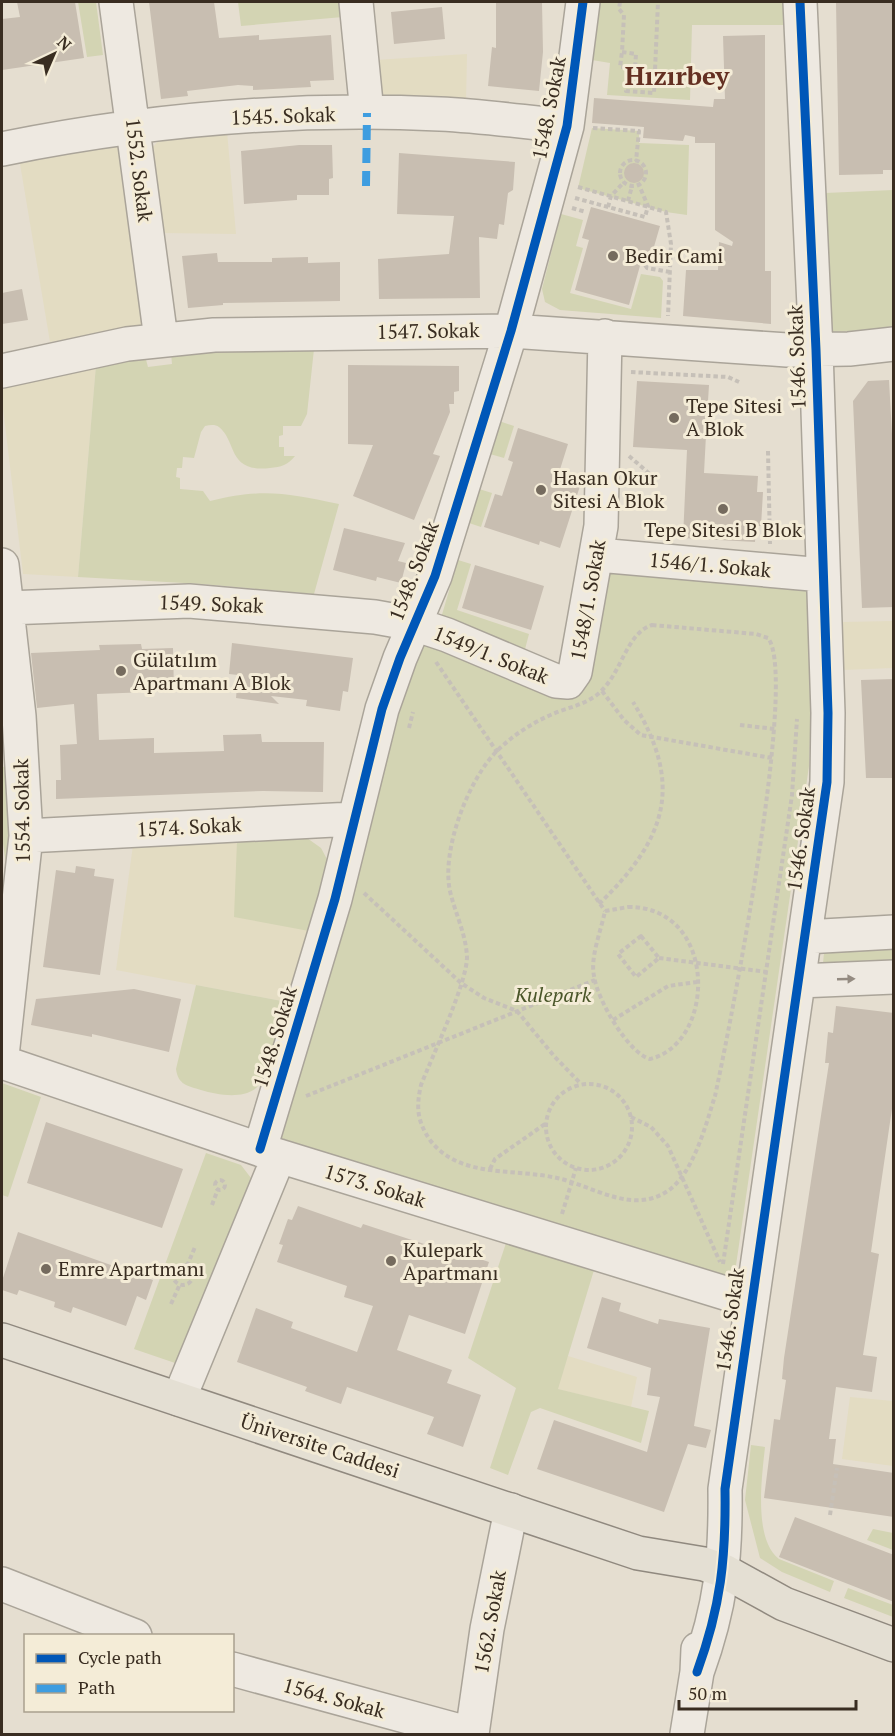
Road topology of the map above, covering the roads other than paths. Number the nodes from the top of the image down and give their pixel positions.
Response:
1 (116, 2) edge
2 (356, 2) edge
3 (584, 2) edge
4 (800, 2) edge
5 (367, 113) junction
6 (133, 127) junction
7 (578, 132) junction
8 (2, 149) edge
9 (511, 331) junction
10 (605, 336) junction
11 (161, 339) junction
12 (894, 344) edge
13 (816, 350) junction
14 (2, 371) edge
15 (598, 555) junction
16 (2, 565) edge
17 (823, 575) junction
18 (7, 608) junction
19 (414, 624) junction
20 (6, 641) edge
21 (568, 682) joint
22 (353, 819) junction
23 (26, 836) junction
24 (894, 932) edge
25 (805, 937) junction
26 (786, 977) junction
27 (894, 977) edge
28 (2, 1056) edge
29 (2, 1062) edge
30 (269, 1153) junction
31 (751, 1301) junction
32 (2, 1340) edge
33 (179, 1400) junction
34 (511, 1510) junction
35 (713, 1579) junction
36 (2, 1584) edge
37 (132, 1634) edge
38 (894, 1645) edge
39 (234, 1670) edge
40 (472, 1734) edge
41 (687, 1734) edge

1 - 6 street, 1552. Sokak
2 - 5 street
3 - 7 street, 1548. Sokak
4 - 13 street, 1546. Sokak
5 - 6 street, 1545. Sokak
5 - 7 street, 1545. Sokak
6 - 8 street, 1545. Sokak
6 - 11 street, 1552. Sokak
7 - 9 street, 1548. Sokak
9 - 10 street, 1547. Sokak
9 - 11 street, 1547. Sokak
9 - 19 street, 1548. Sokak
10 - 13 street, 1547. Sokak
10 - 15 street, 1548/1. Sokak
11 - 14 street, 1547. Sokak
12 - 13 street, 1547. Sokak
13 - 17 street, 1546. Sokak
15 - 17 street, 1546/1. Sokak
15 - 21 street, 1548/1. Sokak
16 - 18 street, 1554. Sokak
17 - 25 street, 1546. Sokak
18 - 19 street, 1549. Sokak
18 - 20 street, 1554. Sokak
19 - 21 street, 1549/1. Sokak
19 - 22 street, 1548. Sokak
20 - 23 street, 1554. Sokak
22 - 23 street, 1574. Sokak
22 - 30 street, 1548. Sokak
23 - 28 street, 1554. Sokak
24 - 25 street
25 - 26 street, 1546. Sokak
26 -> 27 street
26 - 31 street, 1546. Sokak
29 - 30 street, 1573. Sokak
30 - 31 street, 1573. Sokak
30 - 33 street, 1548. Sokak
31 - 35 street, 1546. Sokak
32 - 33 main road, Üniversite Caddesi
33 - 34 main road, Üniversite Caddesi
34 - 35 main road, Üniversite Caddesi
34 - 40 street, 1562. Sokak
35 - 38 main road, Üniversite Caddesi
35 - 41 street, 1546. Sokak
36 - 37 street
39 - 40 street, 1564. Sokak

